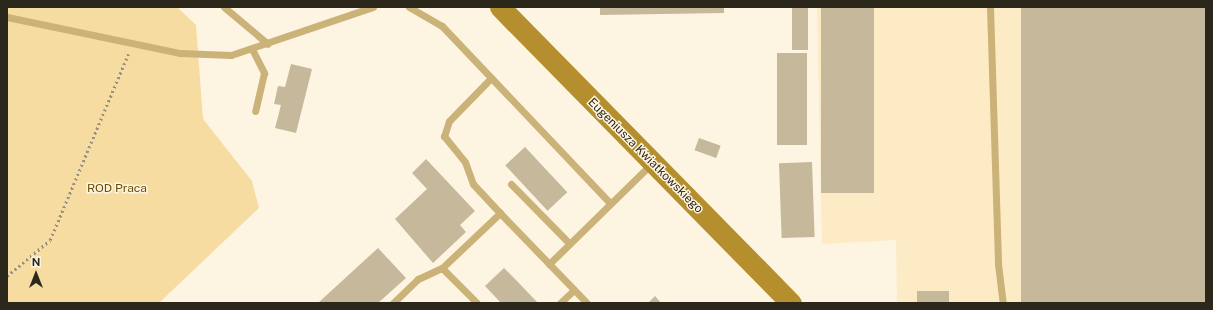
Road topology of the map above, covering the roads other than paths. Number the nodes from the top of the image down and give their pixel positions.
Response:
1 (224, 7) edge
2 (373, 7) edge
3 (409, 7) edge
4 (500, 7) edge
5 (990, 7) edge
6 (7, 17) edge
7 (268, 44) junction
8 (252, 49) junction
9 (491, 78) junction
10 (255, 111) dead end
11 (652, 162) junction
12 (511, 184) dead end
13 (609, 202) junction
14 (500, 213) junction
15 (569, 243) junction
16 (549, 264) junction
17 (442, 268) junction
18 (574, 290) junction
19 (393, 303) edge
20 (477, 303) edge
21 (560, 303) edge
22 (587, 303) edge
23 (792, 303) edge
24 (1003, 303) edge

1 - 7 lane
2 - 7 lane
3 - 9 lane
4 - 11 street, Eugeniusza Kwiatkowskiego
5 - 24 lane
6 - 8 lane
7 - 8 lane
8 - 10 lane
9 - 13 lane
9 - 14 lane
11 - 13 lane
11 - 23 street, Eugeniusza Kwiatkowskiego
12 - 15 lane
13 - 15 lane
14 - 16 lane
14 - 17 lane
15 - 16 lane
16 - 18 lane
17 - 19 lane
17 - 20 lane
18 - 21 lane
18 - 22 lane

